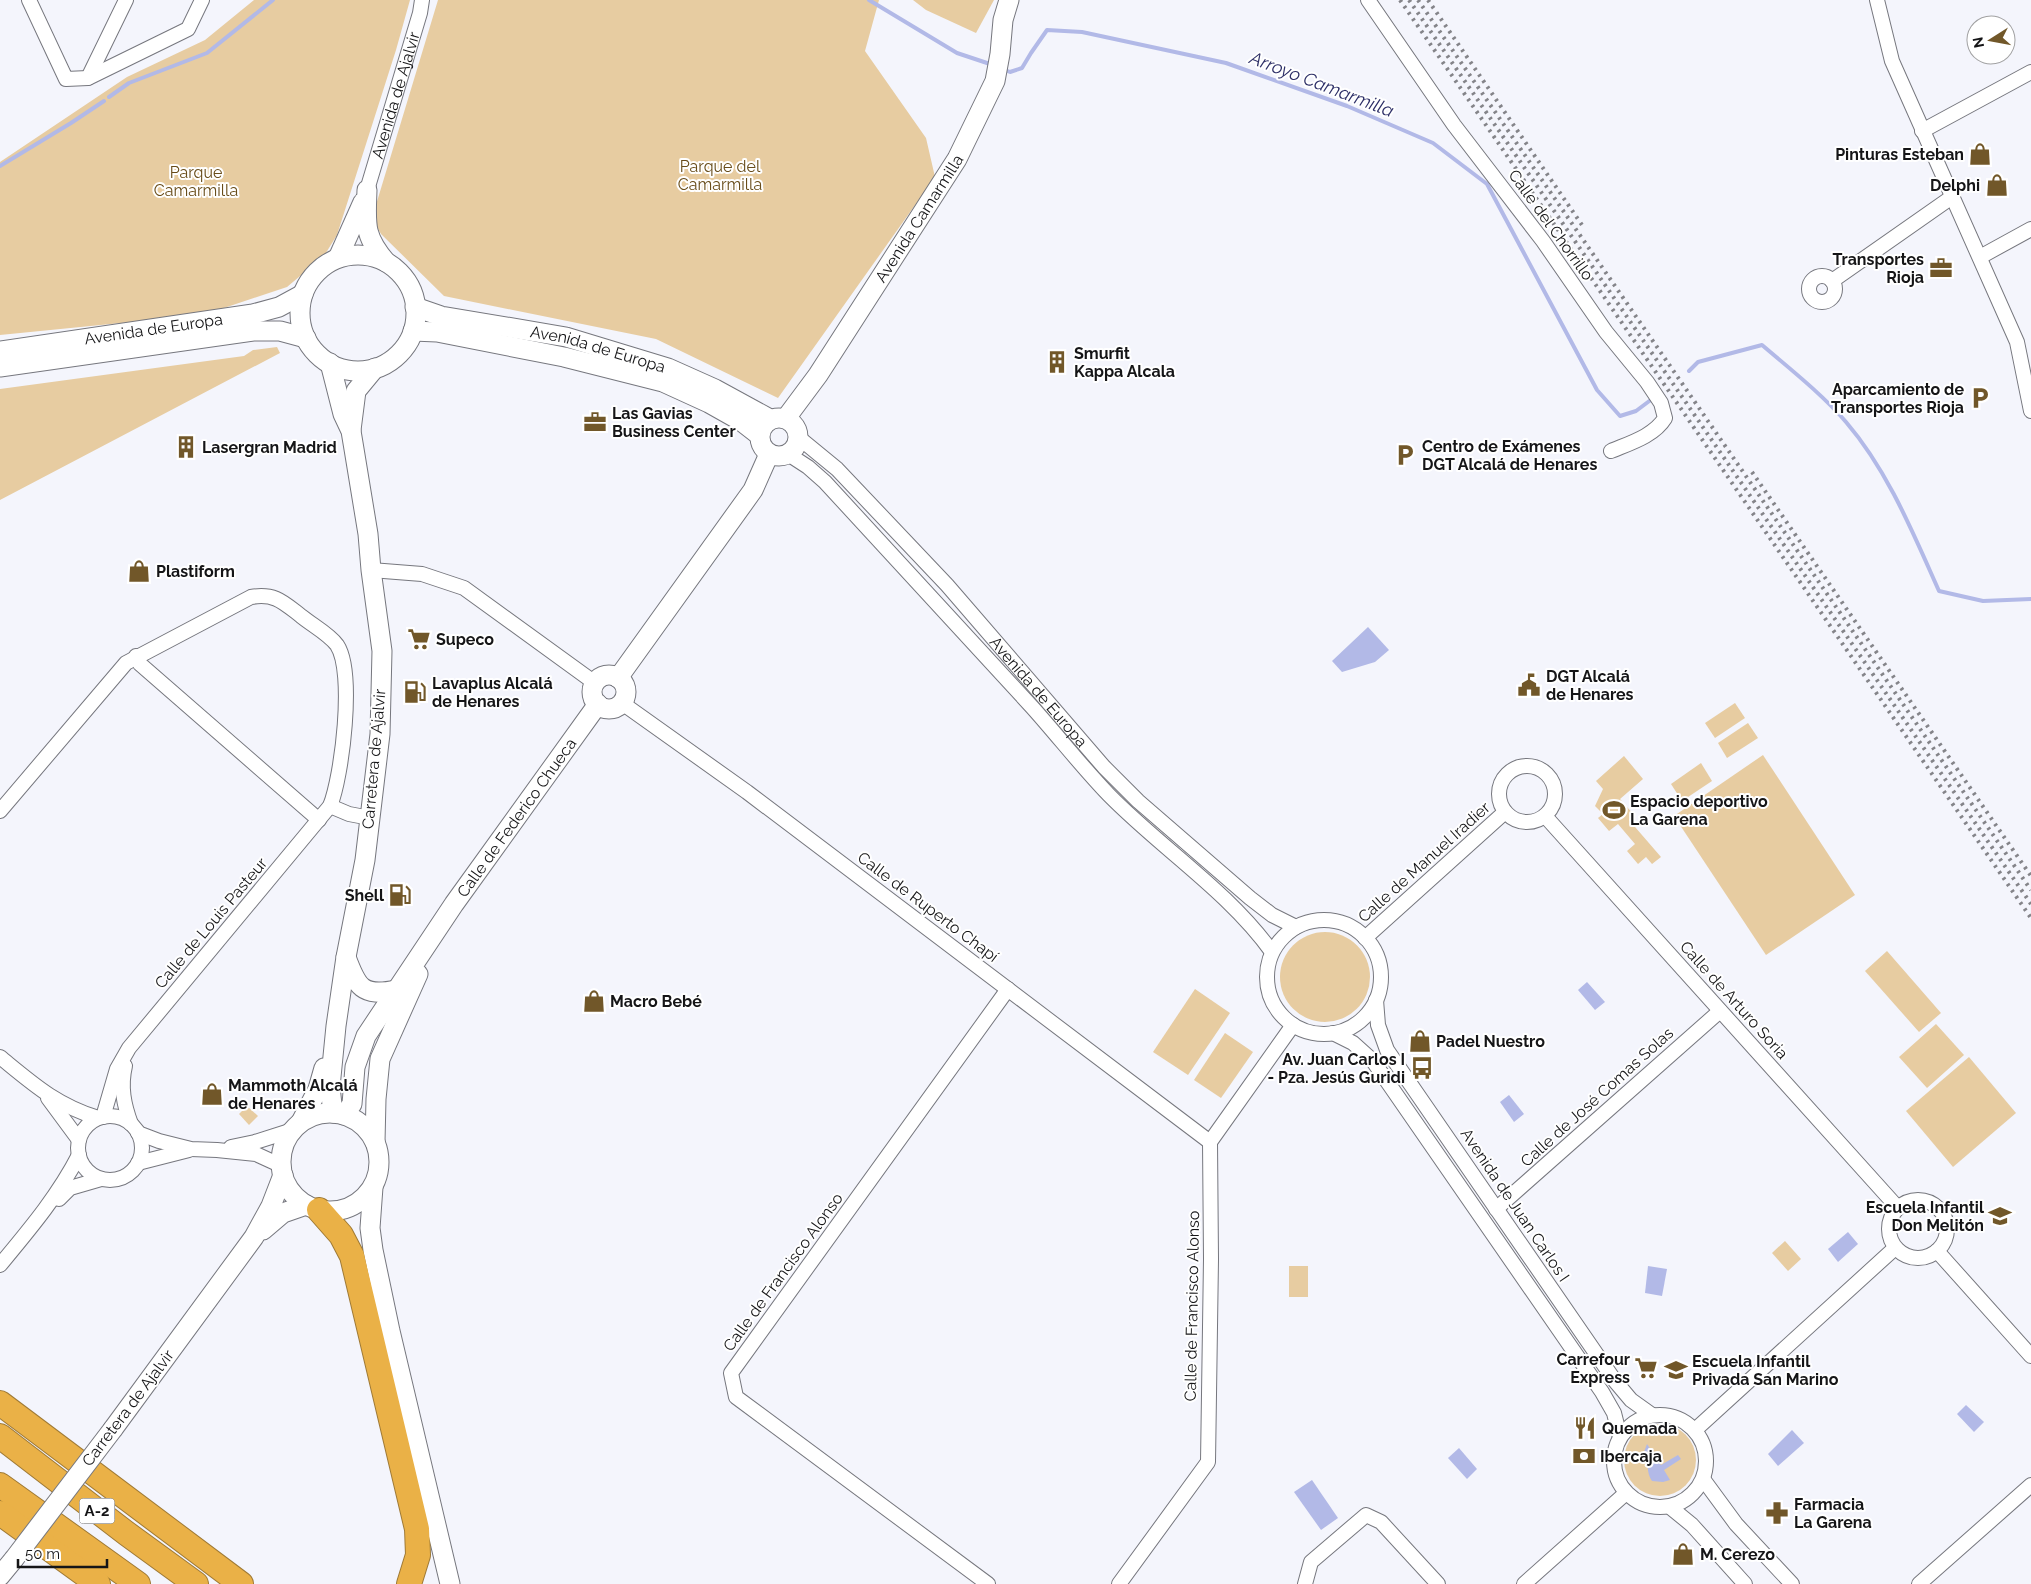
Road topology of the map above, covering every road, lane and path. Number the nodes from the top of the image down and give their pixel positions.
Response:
1 (29, 0) edge
2 (126, 0) edge
3 (202, 0) edge
4 (422, 0) edge
5 (1009, 0) edge
6 (1368, 0) edge
7 (1877, 0) edge
8 (2031, 72) edge
9 (88, 78) junction
10 (1922, 131) junction
11 (367, 190) junction
12 (1952, 197) junction
13 (2031, 229) edge
14 (1980, 257) junction
15 (338, 258) junction
16 (386, 262) junction
17 (1832, 281) dead end
18 (303, 294) junction
19 (415, 307) junction
20 (412, 331) junction
21 (306, 338) junction
22 (0, 351) edge
23 (330, 363) junction
24 (0, 367) edge
25 (375, 368) junction
26 (2031, 411) edge
27 (778, 419) junction
28 (351, 431) junction
29 (759, 434) junction
30 (798, 437) junction
31 (1611, 451) dead end
32 (778, 454) junction
33 (371, 570) junction
34 (136, 656) junction
35 (618, 678) junction
36 (595, 683) junction
37 (622, 703) junction
38 (598, 704) junction
39 (330, 806) junction
40 (0, 811) edge
41 (1505, 812) junction
42 (1545, 816) junction
43 (370, 818) junction
44 (319, 820) junction
45 (1296, 927) junction
46 (436, 932) junction
47 (1365, 938) junction
48 (1272, 952) junction
49 (346, 957) junction
50 (1008, 989) junction
51 (396, 990) junction
52 (1376, 1000) junction
53 (1720, 1011) junction
54 (1293, 1025) junction
55 (336, 1026) junction
56 (1333, 1033) junction
57 (129, 1048) junction
58 (0, 1057) edge
59 (44, 1093) junction
60 (338, 1114) junction
61 (100, 1117) junction
62 (297, 1126) junction
63 (135, 1128) junction
64 (79, 1140) junction
65 (375, 1142) junction
66 (1210, 1142) junction
67 (191, 1149) junction
68 (217, 1150) junction
69 (79, 1156) junction
70 (138, 1163) junction
71 (282, 1171) junction
72 (101, 1179) junction
73 (373, 1187) junction
74 (313, 1207) junction
75 (1898, 1208) junction
76 (1496, 1209) junction
77 (44, 1213) junction
78 (254, 1237) junction
79 (1895, 1248) junction
80 (1937, 1251) junction
81 (1, 1267) edge
82 (2031, 1356) edge
83 (0, 1402) edge
84 (1652, 1415) junction
85 (1695, 1430) junction
86 (0, 1436) edge
87 (1620, 1437) junction
88 (1703, 1480) junction
89 (0, 1484) edge
90 (2031, 1485) edge
91 (1626, 1493) junction
92 (1670, 1507) junction
93 (0, 1514) edge
94 (0, 1518) edge
95 (0, 1576) edge
96 (239, 1582) edge
97 (1306, 1583) edge
98 (82, 1584) edge
99 (98, 1584) edge
100 (138, 1584) edge
101 (196, 1584) edge
102 (409, 1584) edge
103 (450, 1584) edge
104 (988, 1584) edge
105 (1119, 1584) edge
106 (1438, 1584) edge
107 (1524, 1584) edge
108 (1745, 1584) edge
109 (1792, 1584) edge
110 (1919, 1584) edge

1 - 9 street
2 - 9 street
3 - 9 street
4 - 11 street, Avenida de Ajalvir
5 - 27 street, Avenida Camarmilla
6 - 31 street, Calle del Chorrillo
7 - 10 street
8 - 10 street
10 - 12 street
11 - 15 street, Avenida de Ajalvir
11 - 16 street, Avenida de Ajalvir
12 - 14 street
12 - 17 street
13 - 14 street
14 - 26 street
15 - 16 street
15 - 18 street
16 - 19 street
18 - 21 street
18 - 22 street, Avenida de Europa
19 - 20 street
19 - 27 street, Avenida de Europa
20 - 25 street
20 - 29 street, Avenida de Europa
21 - 23 street
21 - 24 street, Avenida de Europa
23 - 25 street
23 - 28 street, Carretera de Ajalvir
25 - 28 street, Carretera de Ajalvir
27 - 29 street
27 - 30 street
28 - 33 street, Carretera de Ajalvir
29 - 32 street
30 - 32 street
30 - 45 street, Avenida de Europa
32 - 35 street
32 - 48 street, Avenida de Europa
33 - 36 street
33 - 43 street, Carretera de Ajalvir
34 - 39 street, Calle de Louis Pasteur
34 - 40 street, Calle de Louis Pasteur
34 - 44 street
35 - 36 street
35 - 37 street
36 - 38 street
37 - 38 street
37 - 50 street, Calle de Ruperto Chapí
38 - 46 street, Calle de Federico Chueca
39 - 43 street
39 - 44 street, Calle de Louis Pasteur
41 - 42 street
41 - 42 street
41 - 47 street, Calle de Manuel Iradier
42 - 53 street, Calle de Arturo Soria
43 - 49 street, Carretera de Ajalvir
44 - 57 street, Calle de Louis Pasteur
45 - 47 street
45 - 48 street
46 - 51 street
46 - 65 street
47 - 52 street
48 - 54 street
49 - 51 street
49 - 55 street, Carretera de Ajalvir
50 - 66 street, Calle de Ruperto Chapí
50 - 104 street, Calle de Francisco Alonso
51 - 60 street
52 - 56 street
52 - 76 street, Avenida de Juan Carlos I
53 - 75 street, Calle de Arturo Soria
53 - 76 street, Calle de José Comas Solas
54 - 56 street
54 - 66 street
55 - 60 street, Carretera de Ajalvir
55 - 62 street, Carretera de Ajalvir
56 - 87 street
57 - 61 street, Calle de Louis Pasteur
57 - 63 street, Calle de Louis Pasteur
58 - 59 street
59 - 61 street
59 - 64 street
60 - 62 street
60 - 65 street
61 - 63 street
61 - 64 street
62 - 68 street
62 - 71 street
63 - 67 street
63 - 70 street
64 - 69 street
65 - 73 street
66 - 105 street, Calle de Francisco Alonso
67 - 68 street
67 - 70 street
68 - 71 street
69 - 72 street
69 - 77 street
70 - 72 street
71 - 74 street
71 - 78 street, Carretera de Ajalvir
72 - 77 street
73 - 74 street
73 - 103 street
74 - 78 street, Carretera de Ajalvir
74 - 102 highway
75 - 79 street
75 - 80 street
76 - 84 street, Avenida de Juan Carlos I
77 - 81 street
78 - 95 street, Carretera de Ajalvir, bridge
79 - 80 street
79 - 85 street
80 - 82 street
83 - 96 highway
84 - 85 street
84 - 87 street
85 - 88 street
86 - 101 highway, A-2
87 - 91 street
88 - 92 street
88 - 109 street
89 - 100 highway, A-2
90 - 110 street
91 - 92 street
91 - 107 street
92 - 108 street
93 - 99 highway
94 - 98 highway
97 - 106 street

